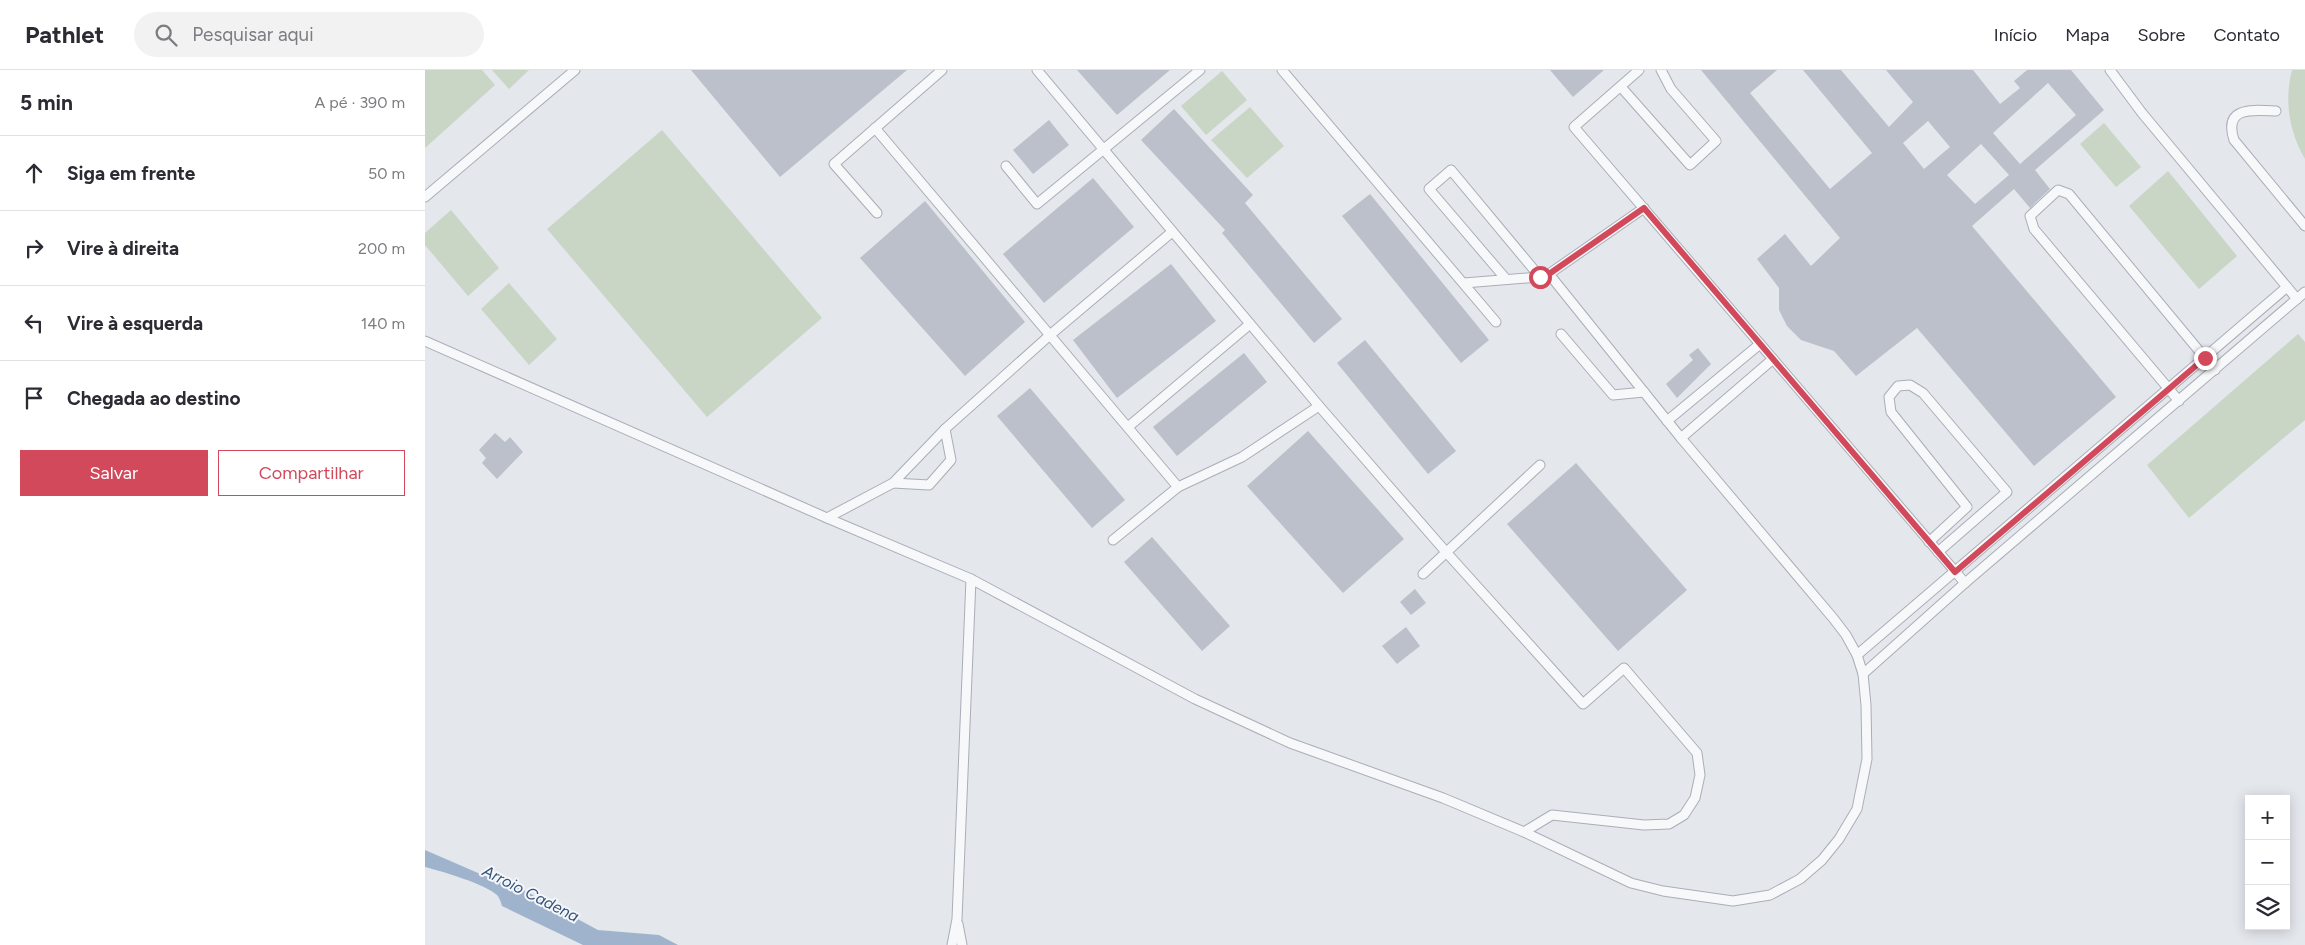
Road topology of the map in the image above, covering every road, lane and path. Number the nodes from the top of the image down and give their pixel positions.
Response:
1 (575, 70) edge
2 (926, 70) edge
3 (942, 70) edge
4 (1037, 70) edge
5 (1200, 70) edge
6 (1282, 70) edge
7 (1639, 70) edge
8 (1661, 70) edge
9 (2110, 70) edge
10 (933, 78) junction
11 (1621, 87) junction
12 (2276, 110) dead end
13 (875, 128) junction
14 (1103, 149) junction
15 (1006, 166) dead end
16 (425, 197) edge
17 (1644, 208) junction
18 (877, 213) dead end
19 (2305, 226) edge
20 (1173, 232) junction
21 (1545, 275) junction
22 (1506, 280) junction
23 (1464, 283) junction
24 (2287, 288) junction
25 (2305, 292) edge
26 (2297, 299) junction
27 (1496, 322) dead end
28 (1250, 324) junction
29 (1561, 334) dead end
30 (1050, 335) junction
31 (425, 341) edge
32 (1760, 344) junction
33 (2205, 358) junction
34 (1773, 359) junction
35 (2215, 370) junction
36 (2170, 390) junction
37 (1644, 392) junction
38 (2179, 401) junction
39 (1319, 406) junction
40 (1667, 421) junction
41 (1128, 427) junction
42 (945, 428) junction
43 (1681, 438) junction
44 (1540, 465) dead end
45 (893, 483) junction
46 (1179, 486) junction
47 (827, 518) junction
48 (1113, 540) dead end
49 (1929, 542) junction
50 (1446, 552) junction
51 (1938, 552) junction
52 (1955, 572) junction
53 (1423, 574) dead end
54 (971, 579) junction
55 (1965, 583) junction
56 (1857, 655) junction
57 (1863, 674) junction
58 (1524, 832) junction
59 (957, 919) junction
60 (951, 945) edge
61 (963, 945) edge

1 - 16 lane
2 - 10 lane
3 - 10 lane
4 - 14 lane
5 - 14 lane
6 - 23 lane
7 - 11 lane
8 - 11 lane
9 - 24 lane
10 - 13 lane
11 - 17 lane
12 - 19 lane
13 - 18 lane
13 - 30 lane
14 - 15 lane
14 - 20 lane
17 - 21 lane
17 - 32 lane
20 - 28 lane
20 - 30 lane
21 - 22 lane
21 - 22 lane
21 - 37 lane
22 - 23 lane
23 - 27 lane
24 - 26 lane
24 - 33 lane
25 - 26 lane
26 - 35 lane
28 - 39 lane
28 - 41 lane
29 - 37 lane
30 - 41 lane
30 - 42 lane
31 - 47 lane
32 - 34 lane
32 - 40 lane
33 - 35 lane
33 - 36 lane
33 - 36 lane
34 - 43 lane
34 - 49 lane
35 - 38 lane
36 - 38 lane
36 - 52 lane
37 - 40 lane
38 - 55 lane
39 - 46 lane
39 - 50 lane
40 - 43 lane
41 - 46 lane
42 - 45 lane
42 - 45 lane
43 - 56 lane
44 - 50 lane
45 - 47 lane
46 - 48 lane
47 - 54 lane
49 - 51 lane
49 - 51 lane
50 - 53 lane
50 - 58 lane
51 - 52 lane
52 - 55 lane
52 - 56 lane
54 - 58 lane
54 - 59 lane
55 - 57 lane
56 - 57 lane
57 - 58 lane
59 - 60 lane
59 - 61 lane

